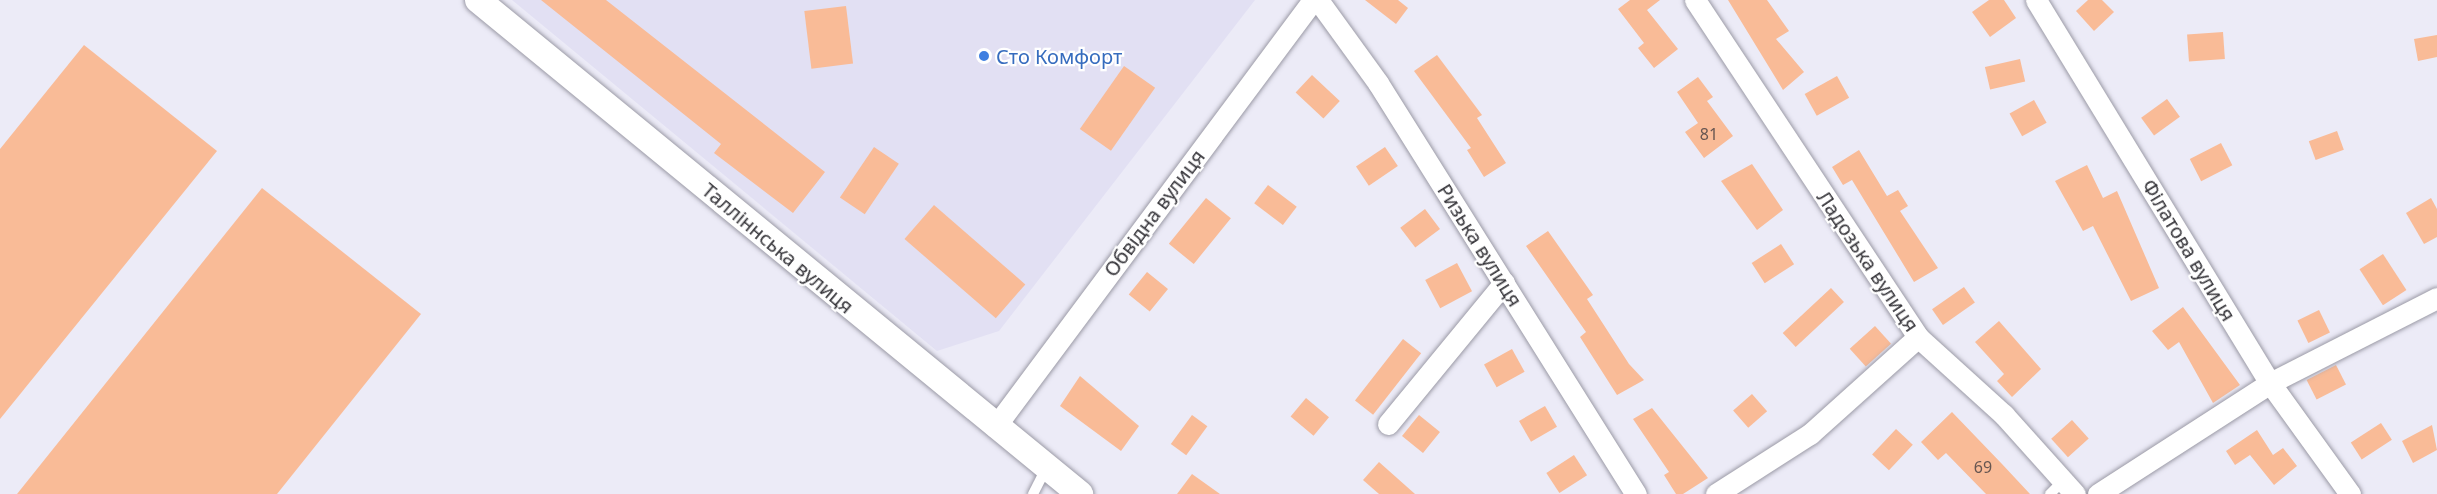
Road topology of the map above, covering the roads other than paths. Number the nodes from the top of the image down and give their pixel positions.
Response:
1 (478, 0) edge
2 (1316, 0) edge
3 (1695, 0) edge
4 (2036, 0) edge
5 (1504, 283) junction
6 (2437, 298) edge
7 (1917, 337) junction
8 (2270, 383) junction
9 (1388, 424) dead end
10 (995, 427) junction
11 (1046, 467) junction
12 (2063, 490) edge
13 (1033, 494) edge
14 (1080, 494) edge
15 (1636, 494) edge
16 (1716, 494) edge
17 (2098, 494) edge
18 (2350, 494) edge

1 - 10 street, Талліннська вулиця
2 - 5 street, Ризька вулиця
2 - 10 street, Обвідна вулиця
3 - 7 street, Ладозька вулиця
4 - 8 street, Філатова вулиця
5 - 9 street
5 - 15 street, Ризька вулиця
6 - 8 street
7 - 12 street, Ладозька вулиця
7 - 16 street
8 - 17 street
8 - 18 street, Філатова вулиця
10 - 11 street, Талліннська вулиця
11 - 13 lane
11 - 14 street, Талліннська вулиця

